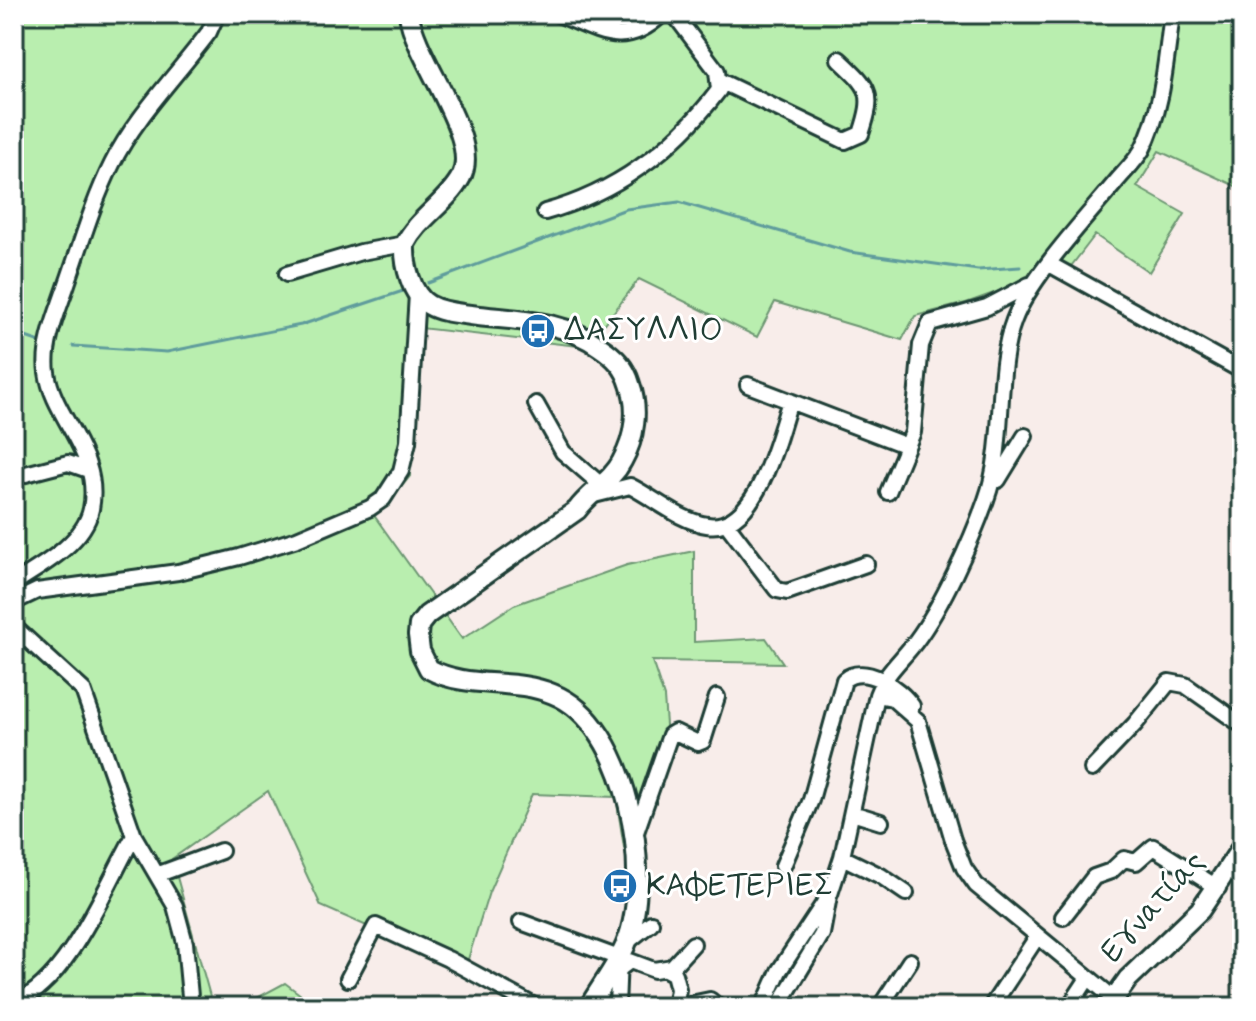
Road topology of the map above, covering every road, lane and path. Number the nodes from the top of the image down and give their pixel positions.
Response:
1 (217, 14) edge
2 (409, 14) edge
3 (558, 14) edge
4 (662, 14) edge
5 (674, 14) edge
6 (1172, 14) edge
7 (839, 59) dead end
8 (720, 81) junction
9 (545, 212) dead end
10 (405, 244) junction
11 (1047, 269) junction
12 (287, 274) dead end
13 (417, 294) junction
14 (1242, 371) edge
15 (748, 385) dead end
16 (790, 401) junction
17 (536, 404) dead end
18 (1025, 436) dead end
19 (907, 446) junction
20 (88, 470) junction
21 (14, 477) edge
22 (593, 491) junction
23 (888, 492) dead end
24 (988, 495) junction
25 (726, 523) junction
26 (866, 564) dead end
27 (14, 583) edge
28 (14, 602) edge
29 (14, 627) edge
30 (879, 688) junction
31 (717, 697) dead end
32 (1242, 725) edge
33 (1092, 769) dead end
34 (852, 813) junction
35 (881, 822) dead end
36 (134, 836) junction
37 (634, 838) junction
38 (1242, 847) edge
39 (221, 851) dead end
40 (842, 857) junction
41 (783, 866) dead end
42 (159, 874) junction
43 (1218, 888) junction
44 (906, 893) dead end
45 (830, 894) junction
46 (1063, 917) dead end
47 (521, 922) dead end
48 (651, 923) dead end
49 (1037, 937) junction
50 (693, 944) dead end
51 (910, 961) dead end
52 (617, 962) junction
53 (665, 969) junction
54 (1088, 978) junction
55 (348, 979) dead end
56 (1110, 1002) edge
57 (14, 1003) edge
58 (191, 1007) edge
59 (536, 1007) edge
60 (589, 1007) edge
61 (617, 1007) edge
62 (718, 1007) edge
63 (763, 1007) edge
64 (778, 1007) edge
65 (880, 1007) edge
66 (991, 1007) edge
67 (1069, 1007) edge

1 - 20 street
2 - 10 street
3 - 4 street
5 - 8 street
6 - 11 street
7 - 8 street
8 - 9 street
10 - 12 street
10 - 13 street
11 - 14 street
11 - 19 street
11 - 24 street
13 - 22 street
13 - 28 street
15 - 16 street
16 - 19 street
16 - 25 street
17 - 22 street
18 - 24 street
19 - 23 street
20 - 21 street
20 - 27 street
22 - 25 street
22 - 37 street
24 - 30 street
25 - 26 street
29 - 36 street
30 - 34 street
30 - 41 street
30 - 49 street
31 - 37 street
32 - 33 street
34 - 35 street
34 - 40 street
36 - 42 street
36 - 57 street
37 - 52 street
38 - 43 street, Εγνατίας
39 - 42 street
40 - 44 street
40 - 45 street
42 - 58 street
43 - 46 street
43 - 56 street, Εγνατίας
45 - 63 street
45 - 64 street
47 - 52 street
48 - 52 street
49 - 54 street
49 - 66 street
50 - 53 street
51 - 65 street
52 - 53 street
52 - 60 street
52 - 61 street
53 - 62 street
54 - 56 street
54 - 67 street
55 - 59 street

